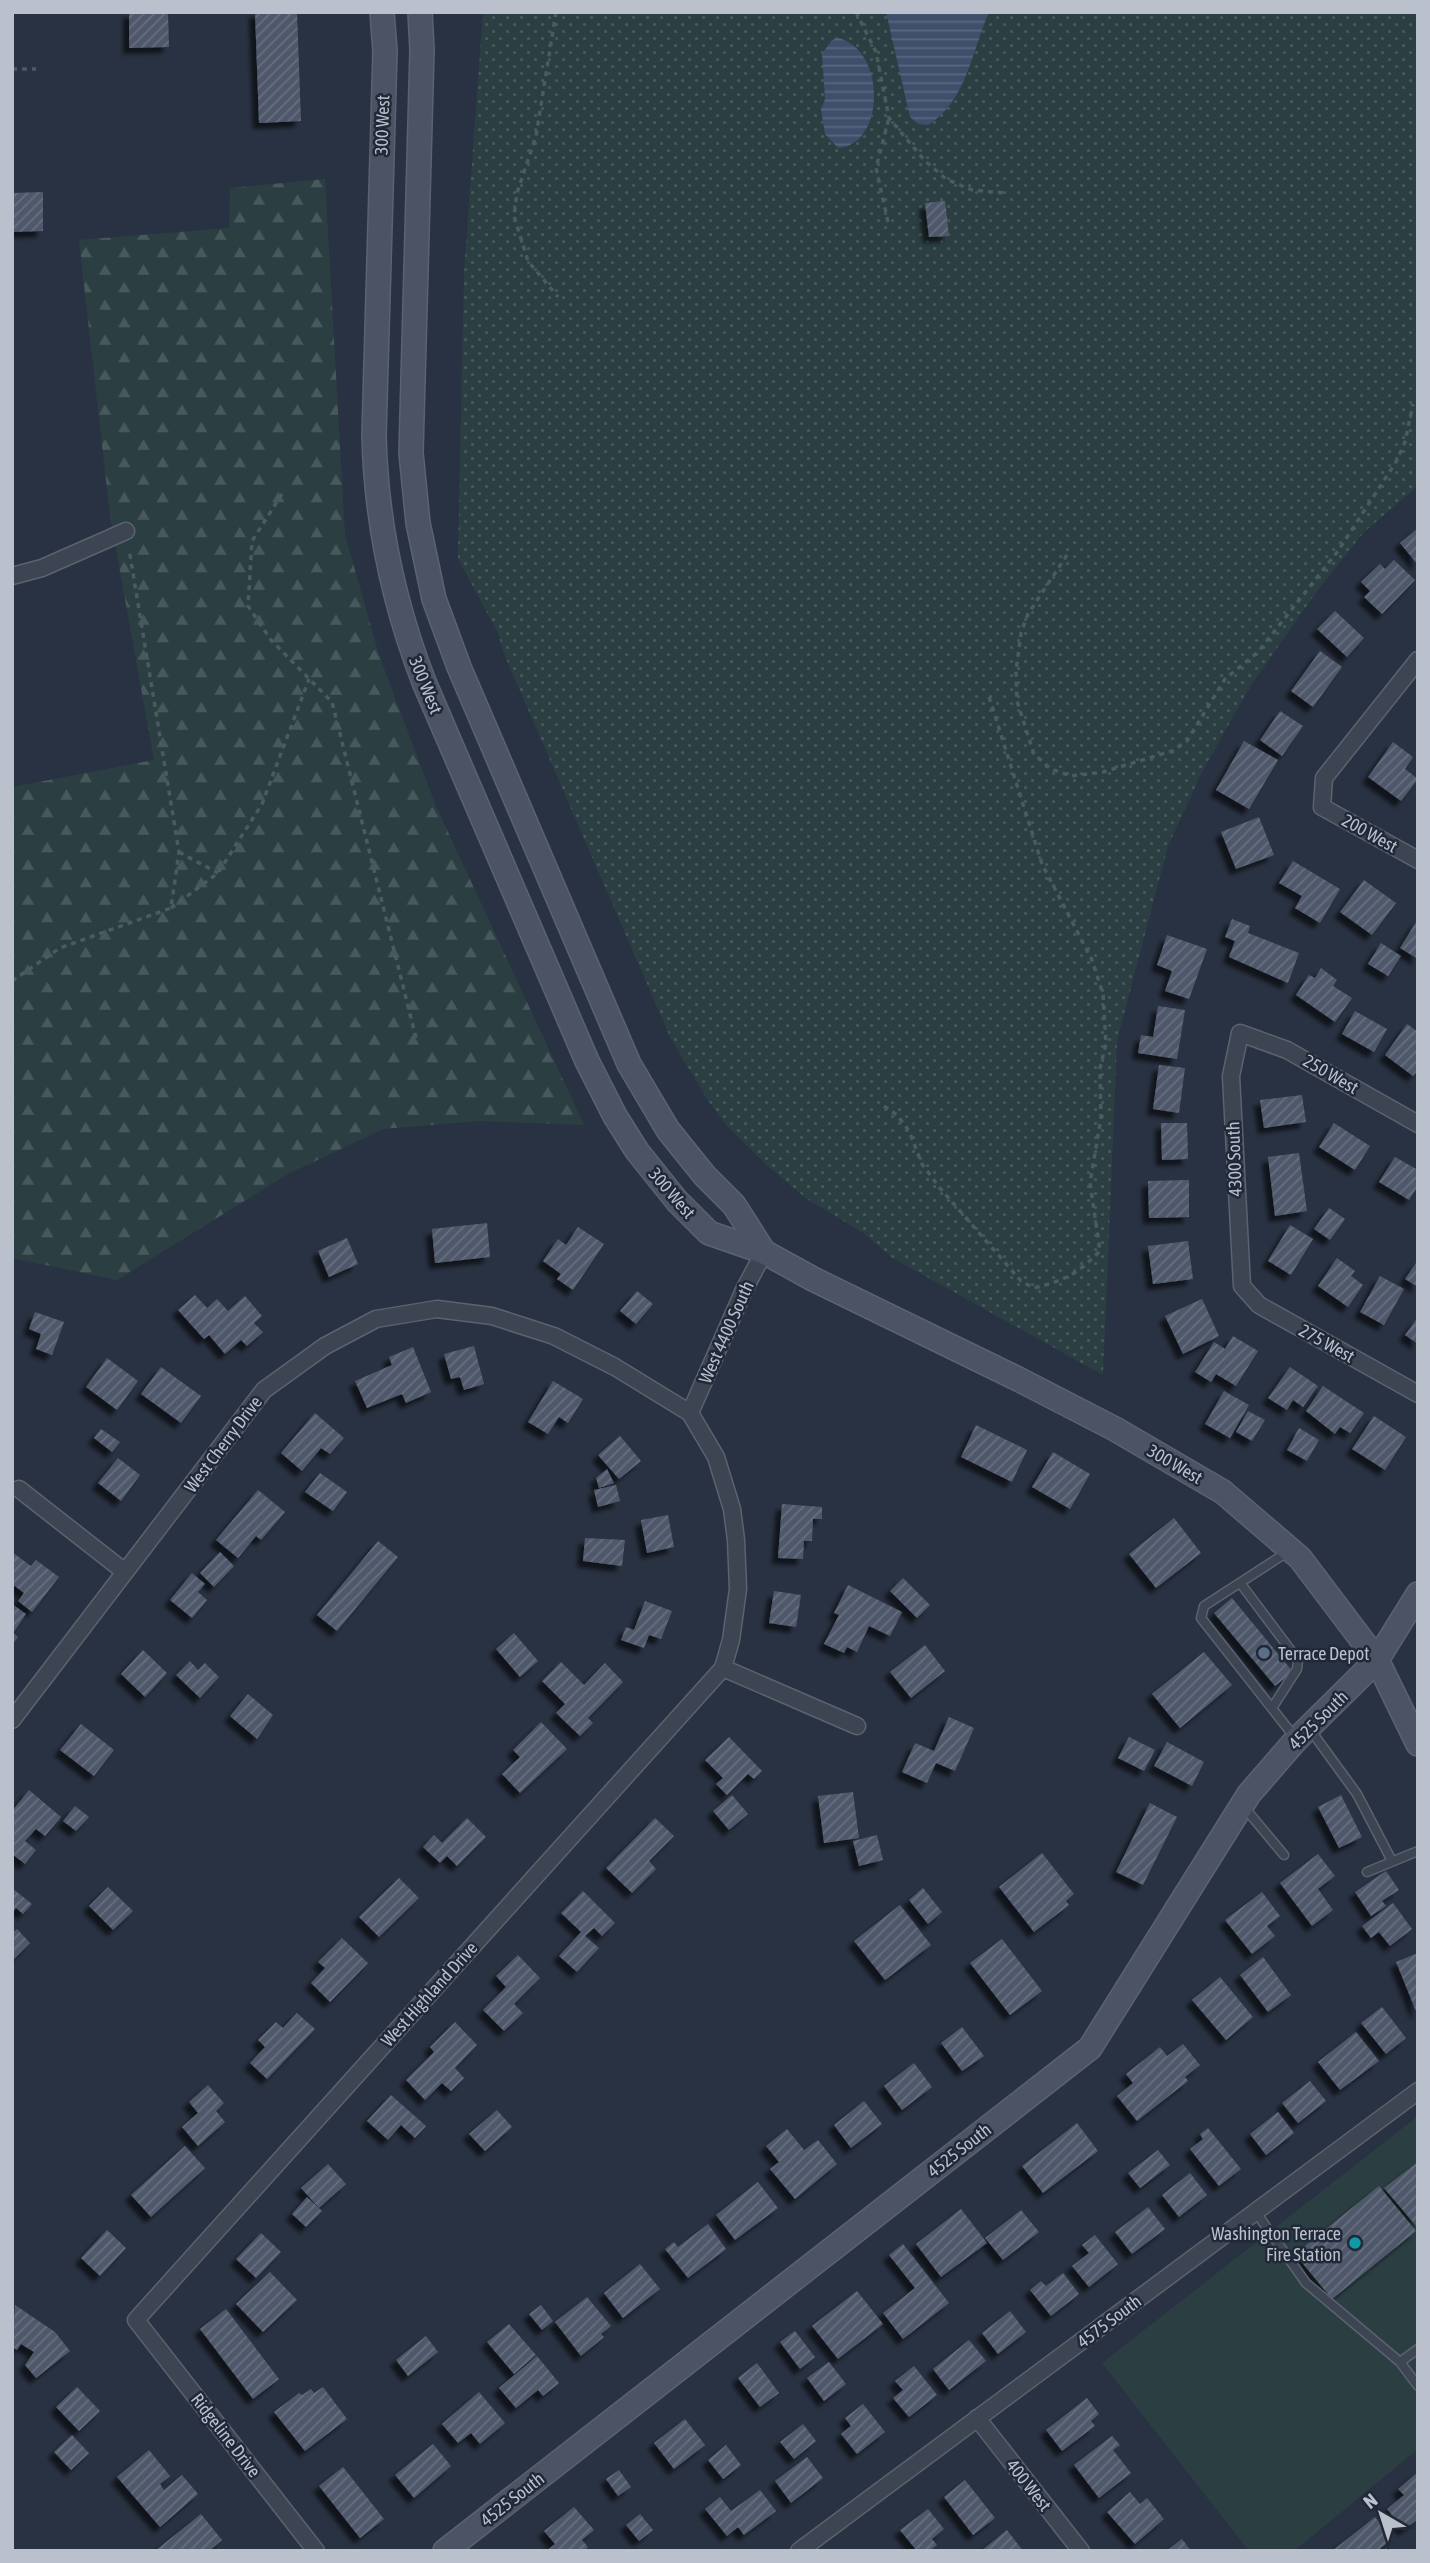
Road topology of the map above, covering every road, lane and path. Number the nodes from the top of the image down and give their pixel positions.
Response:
1 (382, 12) edge
2 (419, 12) edge
3 (556, 12) edge
4 (856, 12) edge
5 (12, 69) edge
6 (36, 69) dead end
7 (888, 118) junction
8 (1005, 193) dead end
9 (888, 222) dead end
10 (558, 297) dead end
11 (1413, 404) dead end
12 (282, 494) dead end
13 (126, 531) joint
14 (1067, 555) dead end
15 (12, 576) edge
16 (1418, 660) edge
17 (309, 679) junction
18 (989, 697) dead end
19 (179, 852) junction
20 (1418, 860) edge
21 (218, 873) junction
22 (172, 908) junction
23 (12, 981) edge
24 (1240, 1033) joint
25 (417, 1042) dead end
26 (884, 1106) dead end
27 (1418, 1124) edge
28 (764, 1252) junction
29 (1242, 1286) joint
30 (1418, 1394) edge
31 (690, 1413) junction
32 (19, 1489) dead end
33 (1292, 1549) junction
34 (125, 1572) junction
35 (1241, 1584) junction
36 (1418, 1594) edge
37 (1377, 1660) junction
38 (723, 1668) junction
39 (1272, 1709) junction
40 (12, 1720) edge
41 (857, 1726) dead end
42 (1303, 1734) junction
43 (1418, 1744) edge
44 (1242, 1805) junction
45 (1418, 1852) edge
46 (1284, 1855) dead end
47 (1392, 1861) junction
48 (1367, 1872) dead end
49 (1418, 2091) edge
50 (1255, 2211) junction
51 (136, 2320) joint
52 (1418, 2349) edge
53 (1400, 2362) junction
54 (1418, 2386) edge
55 (977, 2418) junction
56 (316, 2551) edge
57 (445, 2551) edge
58 (800, 2551) edge
59 (1081, 2551) edge

1 - 28 main road, 300 West
2 - 28 main road, 300 West
3 - 10 path
4 - 7 path
5 - 6 path
7 - 8 path
7 - 9 path
11 - 14 path
12 - 17 path
13 - 15 street
13 - 19 path
16 - 20 street, 200 West
17 - 21 path
17 - 25 path
18 - 26 path
19 - 21 path
19 - 22 path
21 - 22 path
22 - 23 path
24 - 27 street, 250 West
24 - 29 street, 4300 South
28 - 31 street, West 4400 South
28 - 33 main road, 300 West
29 - 30 street, 275 West
31 - 34 street, West Cherry Drive
31 - 38 street, West Highland Drive
32 - 34 street
33 - 35 lane
33 - 37 main road, 300 West
34 - 40 street, West Cherry Drive
35 - 39 lane
35 - 39 lane
36 - 37 main road, 4525 South
37 - 42 main road, 4525 South
37 - 43 main road, 300 West
38 - 41 street
38 - 51 street, West Highland Drive
39 - 42 lane
42 - 44 main road, 4525 South
42 - 47 lane
44 - 46 lane
44 - 57 main road, 4525 South
45 - 47 lane
47 - 48 lane
49 - 50 street, 4575 South
50 - 53 lane
50 - 55 street, 4575 South
51 - 56 street, Ridgeline Drive
52 - 53 lane
53 - 54 lane
55 - 58 street, 4575 South
55 - 59 street, 400 West

